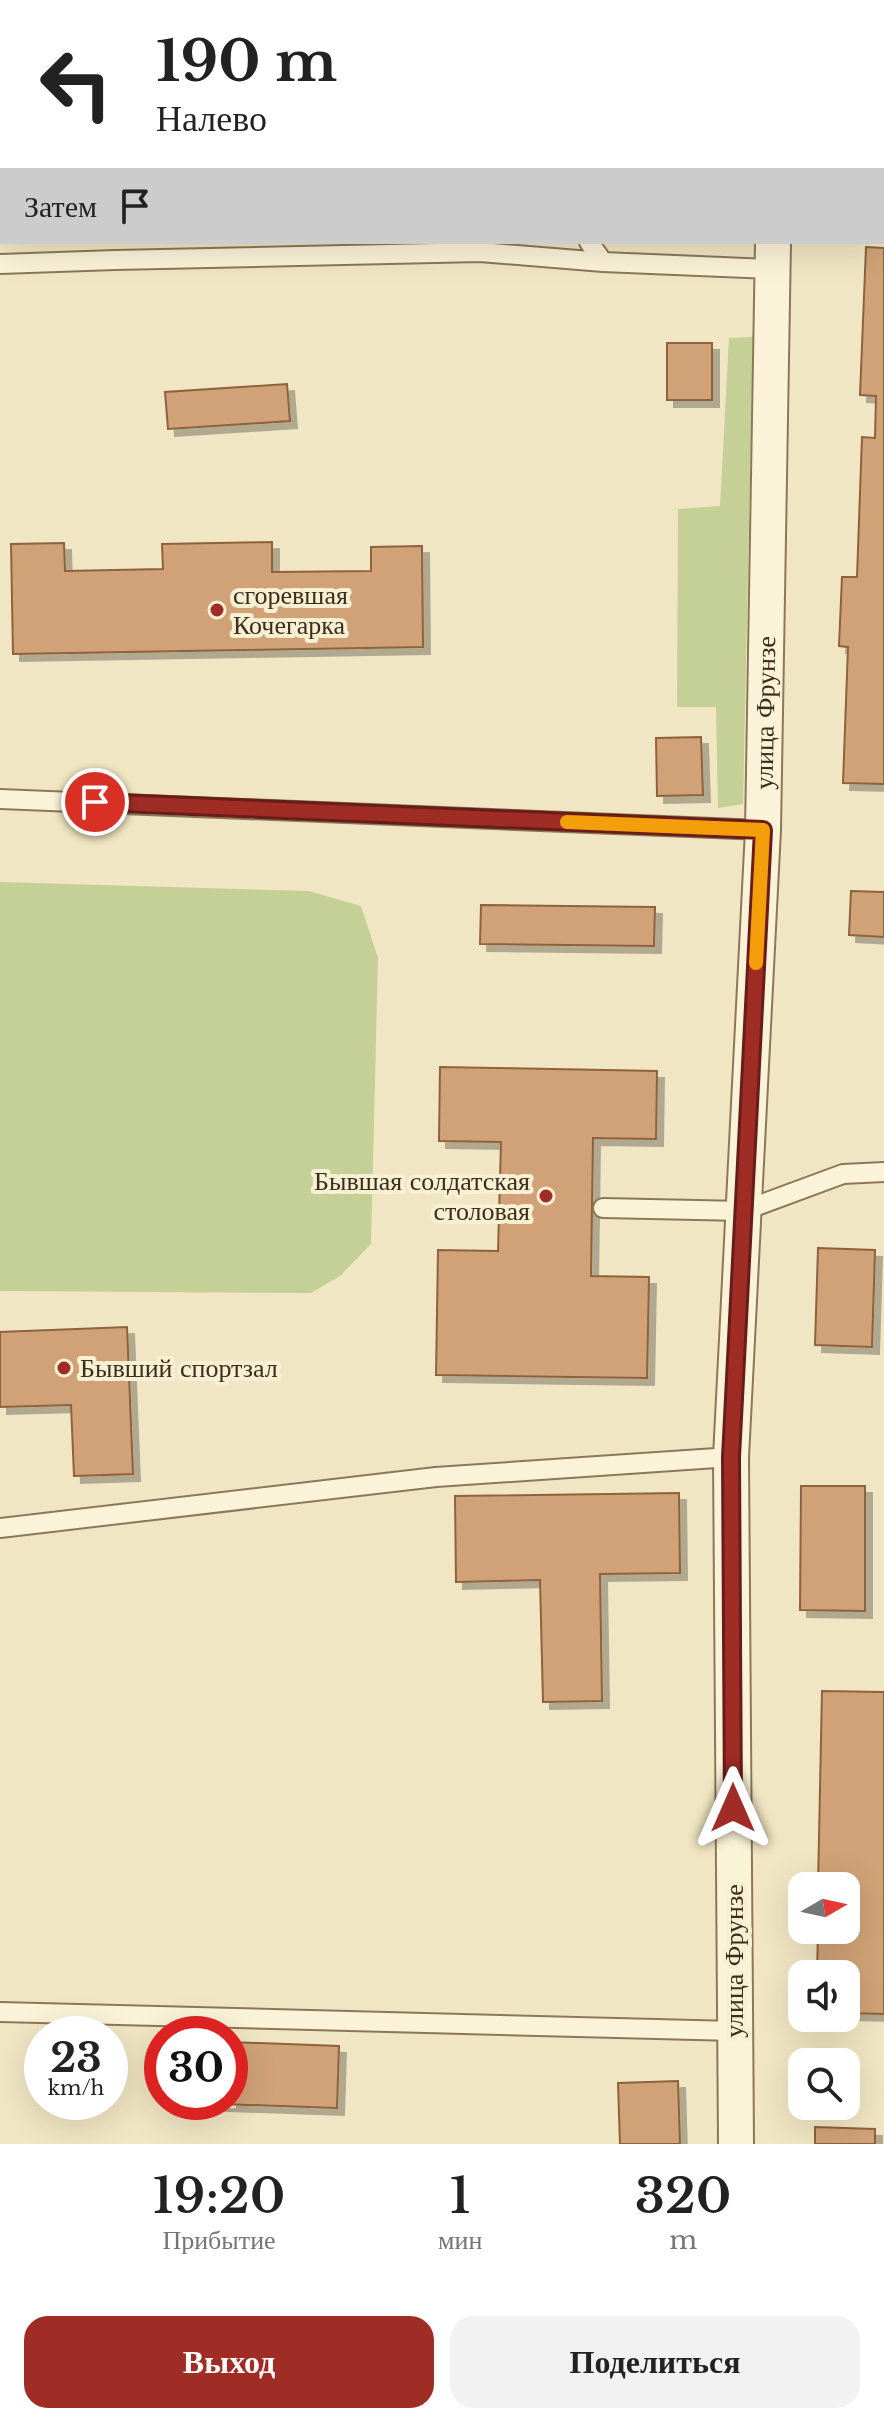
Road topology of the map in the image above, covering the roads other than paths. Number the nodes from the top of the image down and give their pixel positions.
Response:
1 (590, 244) edge
2 (115, 251) edge
3 (772, 256) edge
4 (603, 262) junction
5 (0, 264) edge
6 (0, 799) edge
7 (763, 830) junction
8 (884, 1172) edge
9 (603, 1208) dead end
10 (743, 1211) junction
11 (731, 1457) junction
12 (0, 1528) edge
13 (0, 2012) edge
14 (735, 2031) junction
15 (736, 2144) edge

1 - 4 lane
2 - 4 lane
2 - 5 lane
3 - 4 lane
3 - 7 street, улица Фрунзе
6 - 7 lane
7 - 10 street, улица Фрунзе
8 - 10 lane
9 - 10 lane
10 - 11 street, улица Фрунзе
11 - 12 lane
11 - 14 street, улица Фрунзе
13 - 14 lane
14 - 15 street, улица Фрунзе

